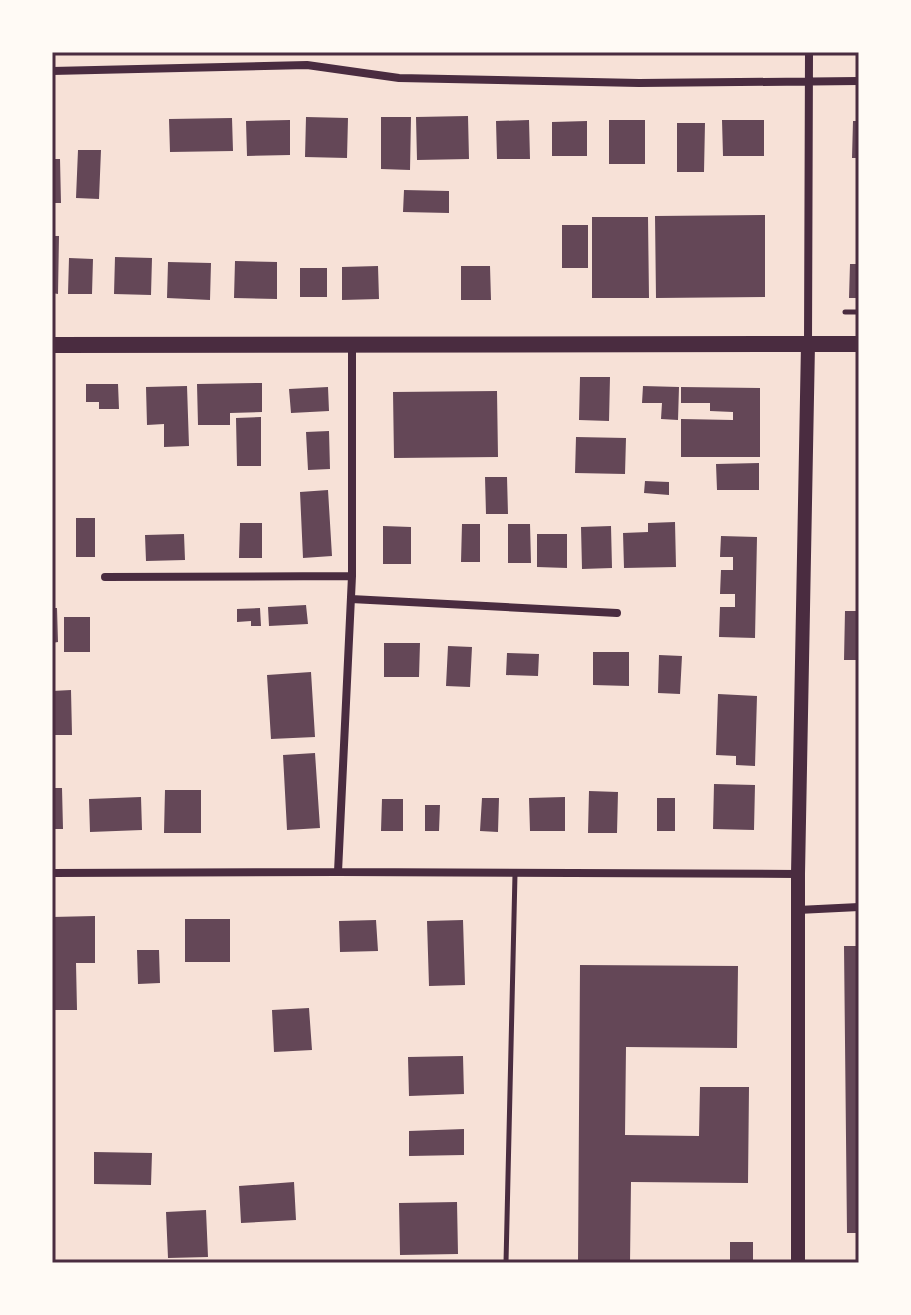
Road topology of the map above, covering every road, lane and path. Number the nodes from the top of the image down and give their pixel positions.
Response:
1 (809, 52) edge
2 (52, 71) edge
3 (859, 81) edge
4 (809, 82) junction
5 (845, 312) dead end
6 (859, 312) edge
7 (352, 344) junction
8 (808, 344) junction
9 (859, 344) edge
10 (52, 345) edge
11 (352, 576) junction
12 (105, 577) dead end
13 (351, 599) junction
14 (617, 613) dead end
15 (338, 872) junction
16 (52, 873) edge
17 (515, 873) junction
18 (798, 874) junction
19 (859, 907) edge
20 (798, 910) junction
21 (506, 1263) edge
22 (798, 1263) edge

1 - 4 street
2 - 4 street
3 - 4 street
4 - 8 street
5 - 6 lane
7 - 8 main road
7 - 10 main road
7 - 11 street
8 - 9 main road
8 - 18 main road
11 - 12 street
11 - 13 street
13 - 14 street
13 - 15 street
15 - 16 street
15 - 17 street
17 - 18 street
17 - 21 lane
18 - 20 main road
19 - 20 street
20 - 22 main road

